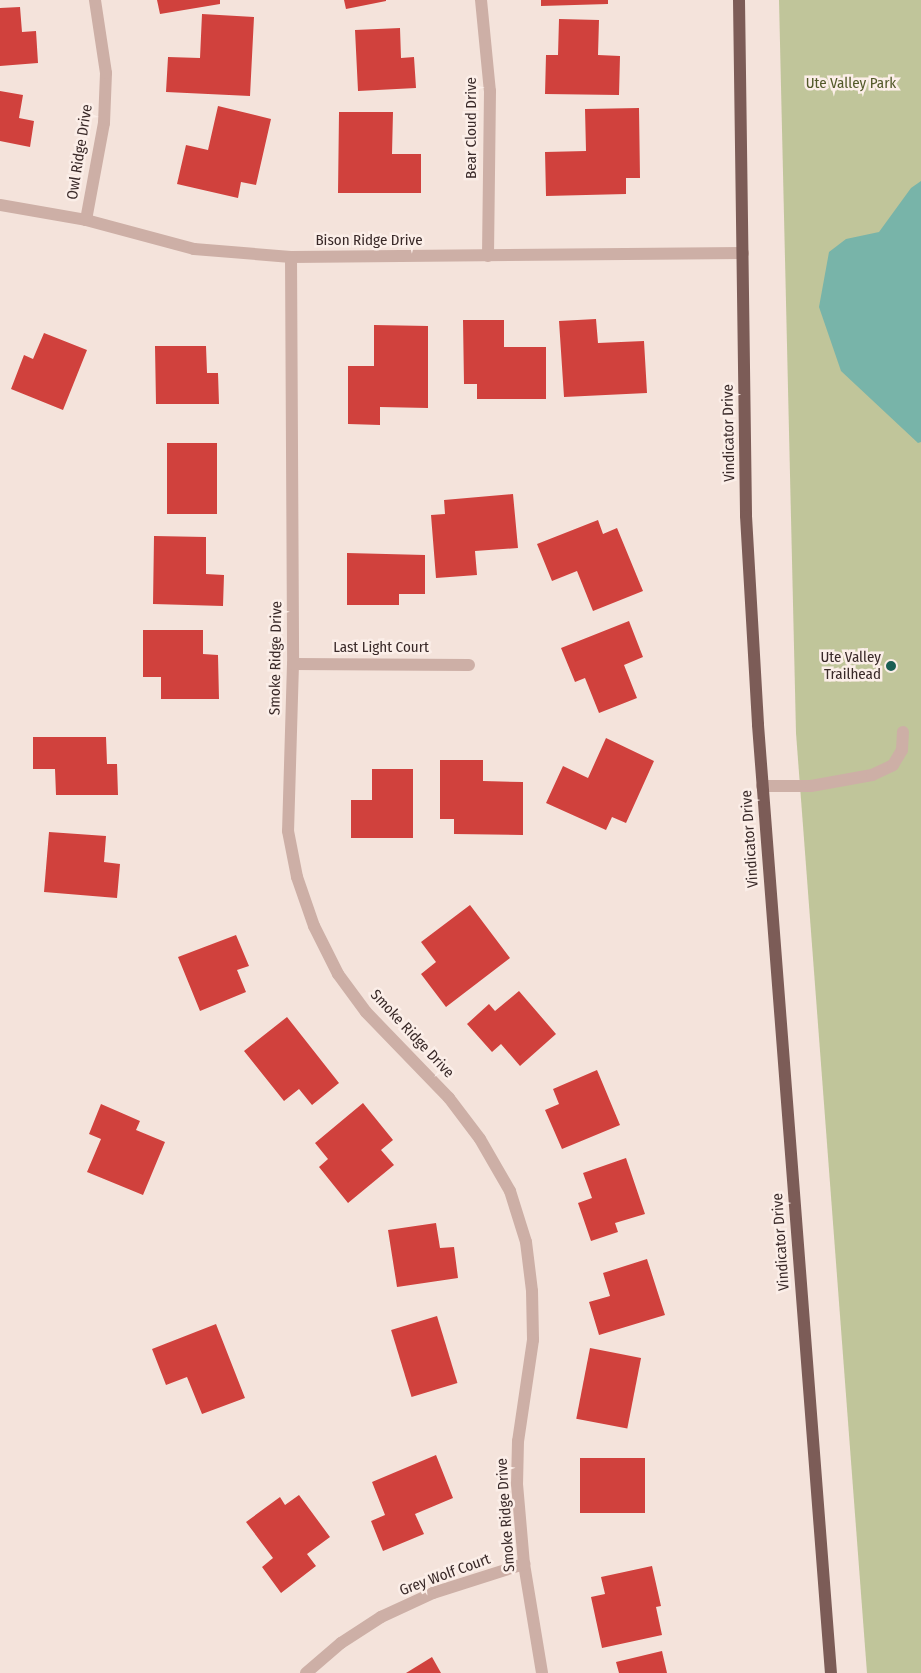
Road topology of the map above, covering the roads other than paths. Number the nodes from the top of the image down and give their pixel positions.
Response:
1 (95, 0) edge
2 (481, 0) edge
3 (739, 0) edge
4 (0, 205) edge
5 (86, 220) junction
6 (743, 253) junction
7 (488, 256) junction
8 (291, 257) junction
9 (293, 664) junction
10 (470, 665) dead end
11 (903, 732) dead end
12 (762, 786) junction
13 (524, 1564) junction
14 (306, 1673) edge
15 (542, 1673) edge
16 (831, 1673) edge

1 - 5 street, Owl Ridge Drive
2 - 7 street, Bear Cloud Drive
3 - 6 main road, Vindicator Drive
4 - 5 street, Bison Ridge Drive
5 - 8 street, Bison Ridge Drive
6 - 7 street, Bison Ridge Drive
6 - 12 main road, Vindicator Drive
7 - 8 street, Bison Ridge Drive
8 - 9 street, Smoke Ridge Drive
9 - 10 street, Last Light Court
9 - 13 street, Smoke Ridge Drive
11 - 12 street
12 - 16 main road, Vindicator Drive
13 - 14 street, Grey Wolf Court
13 - 15 street, Smoke Ridge Drive

